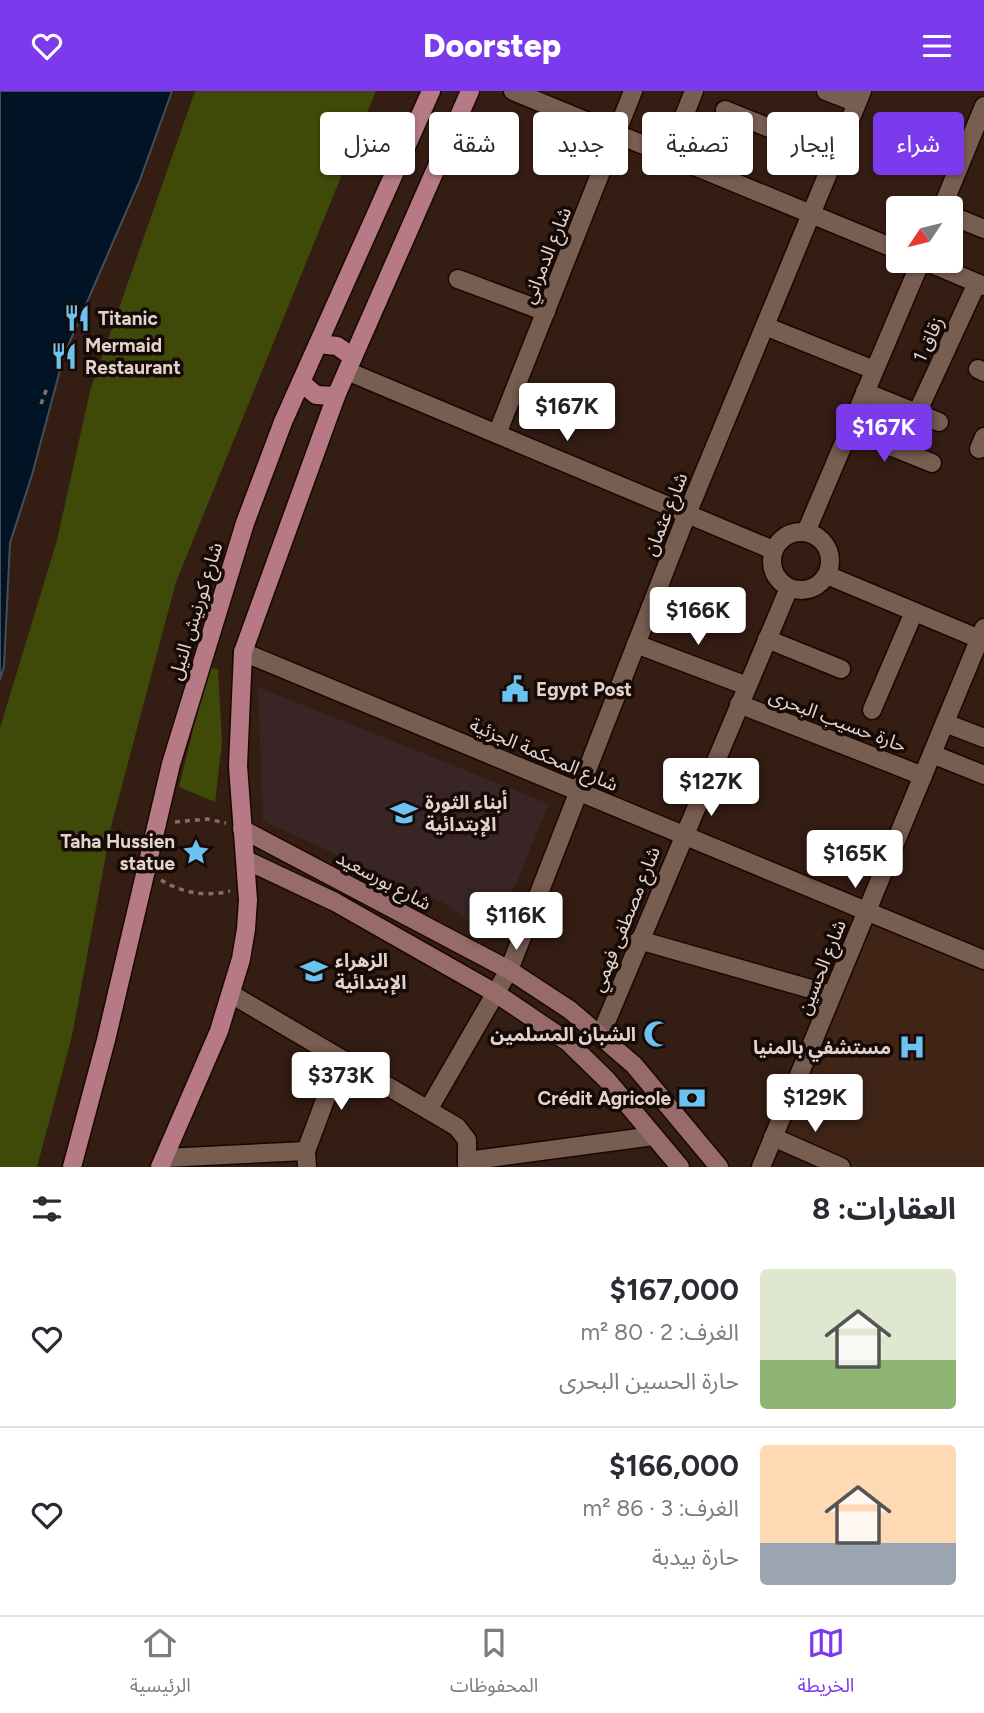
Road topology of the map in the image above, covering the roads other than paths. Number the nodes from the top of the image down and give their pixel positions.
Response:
1 (431, 91) edge
2 (470, 91) edge
3 (513, 91) edge
4 (633, 91) edge
5 (694, 91) edge
6 (826, 91) edge
7 (859, 97) edge
8 (984, 106) edge
9 (725, 110) dead end
10 (563, 112) edge
11 (625, 112) edge
12 (686, 112) edge
13 (767, 127) edge
14 (976, 149) edge
15 (600, 175) edge
16 (714, 175) edge
17 (828, 175) edge
18 (949, 196) edge
19 (811, 215) junction
20 (963, 220) edge
21 (984, 229) edge
22 (886, 245) edge
23 (918, 273) edge
24 (953, 273) edge
25 (458, 278) dead end
26 (980, 284) edge
27 (546, 312) junction
28 (765, 327) junction
29 (318, 344) junction
30 (350, 364) junction
31 (874, 370) junction
32 (301, 383) junction
33 (865, 392) junction
34 (335, 396) junction
35 (917, 413) junction
36 (939, 422) dead end
37 (850, 430) junction
38 (497, 434) junction
39 (932, 463) dead end
40 (687, 514) junction
41 (806, 532) junction
42 (773, 549) junction
43 (827, 575) junction
44 (789, 588) junction
45 (914, 612) junction
46 (982, 636) edge
47 (767, 639) junction
48 (636, 644) junction
49 (243, 652) junction
50 (841, 669) dead end
51 (747, 686) junction
52 (739, 704) junction
53 (872, 710) dead end
54 (945, 723) junction
55 (984, 738) edge
56 (932, 754) junction
57 (923, 775) junction
58 (984, 775) edge
59 (578, 792) junction
60 (242, 829) junction
61 (682, 835) junction
62 (246, 860) junction
63 (867, 911) junction
64 (639, 940) junction
65 (984, 960) edge
66 (509, 970) junction
67 (231, 994) junction
68 (497, 994) junction
69 (832, 995) junction
70 (601, 1034) junction
71 (340, 1061) junction
72 (428, 1110) junction
73 (654, 1136) junction
74 (773, 1137) junction
75 (306, 1159) edge
76 (236, 1161) edge
77 (162, 1163) edge
78 (467, 1164) edge
79 (72, 1167) edge
80 (680, 1167) edge
81 (719, 1167) edge
82 (761, 1167) edge
83 (841, 1167) edge

1 - 29 main road, شارع كورنيش النيل
2 - 30 main road
3 - 10 street
4 - 11 street, شارع الدمراني
5 - 12 street
6 - 7 street
8 - 14 street
9 - 13 street
14 - 18 street
15 - 27 street, شارع الدمراني
16 - 19 street
17 - 19 street, شارع عثمان
19 - 22 street
19 - 28 street, شارع عثمان
20 - 21 street
23 - 31 street
24 - 26 street
25 - 27 street
26 - 35 street, زقاق 1
27 - 38 street, شارع الدمراني
28 - 31 street
28 - 40 street, شارع عثمان
29 - 30 main road
29 - 32 main road, شارع كورنيش النيل
30 - 34 main road
30 - 38 street
31 - 33 street
32 - 34 main road
32 - 79 main road, شارع كورنيش النيل
33 - 35 street
33 - 37 street
34 - 49 main road
35 - 36 street
37 - 39 street
37 - 41 street
38 - 40 street
40 - 42 street
40 - 48 street, شارع عثمان
41 - 42 street
41 - 43 street
42 - 44 street
43 - 44 street
43 - 45 street
44 - 47 street, شارع مصطفى فهمي
45 - 46 street
45 - 53 street
46 - 54 street, شارع الحسين
47 - 50 street
47 - 51 street, شارع مصطفى فهمي
48 - 51 street
48 - 59 street, شارع عثمان
49 - 59 street, شارع المحكمة الجزئية
49 - 60 main road
51 - 52 street, شارع مصطفى فهمي
52 - 57 street, حارة حسيب البحرى
52 - 61 street, شارع مصطفى فهمي
54 - 55 street
54 - 56 street, شارع الحسين
56 - 57 street, شارع الحسين
56 - 58 street
57 - 63 street, شارع الحسين
59 - 61 street, شارع المحكمة الجزئية
59 - 66 street, شارع عثمان
60 - 62 main road
60 - 66 main road, شارع بورسعيد
61 - 63 street, شارع المحكمة الجزئية
61 - 64 street, شارع مصطفى فهمي
62 - 67 main road
62 - 68 main road
63 - 65 street, شارع المحكمة الجزئية
63 - 69 street, شارع الحسين
64 - 69 street
64 - 70 street, شارع مصطفى فهمي
66 - 68 street, شارع عثمان
66 - 70 main road, شارع بورسعيد
67 - 71 street
67 - 77 main road
68 - 72 street, شارع عثمان
68 - 73 main road
69 - 74 street, شارع الحسين
70 - 81 main road, شارع بورسعيد
71 - 72 street
71 - 75 street
72 - 78 street
73 - 78 street
73 - 80 main road
74 - 82 street, شارع الحسين
74 - 83 street
75 - 76 street
76 - 77 street

